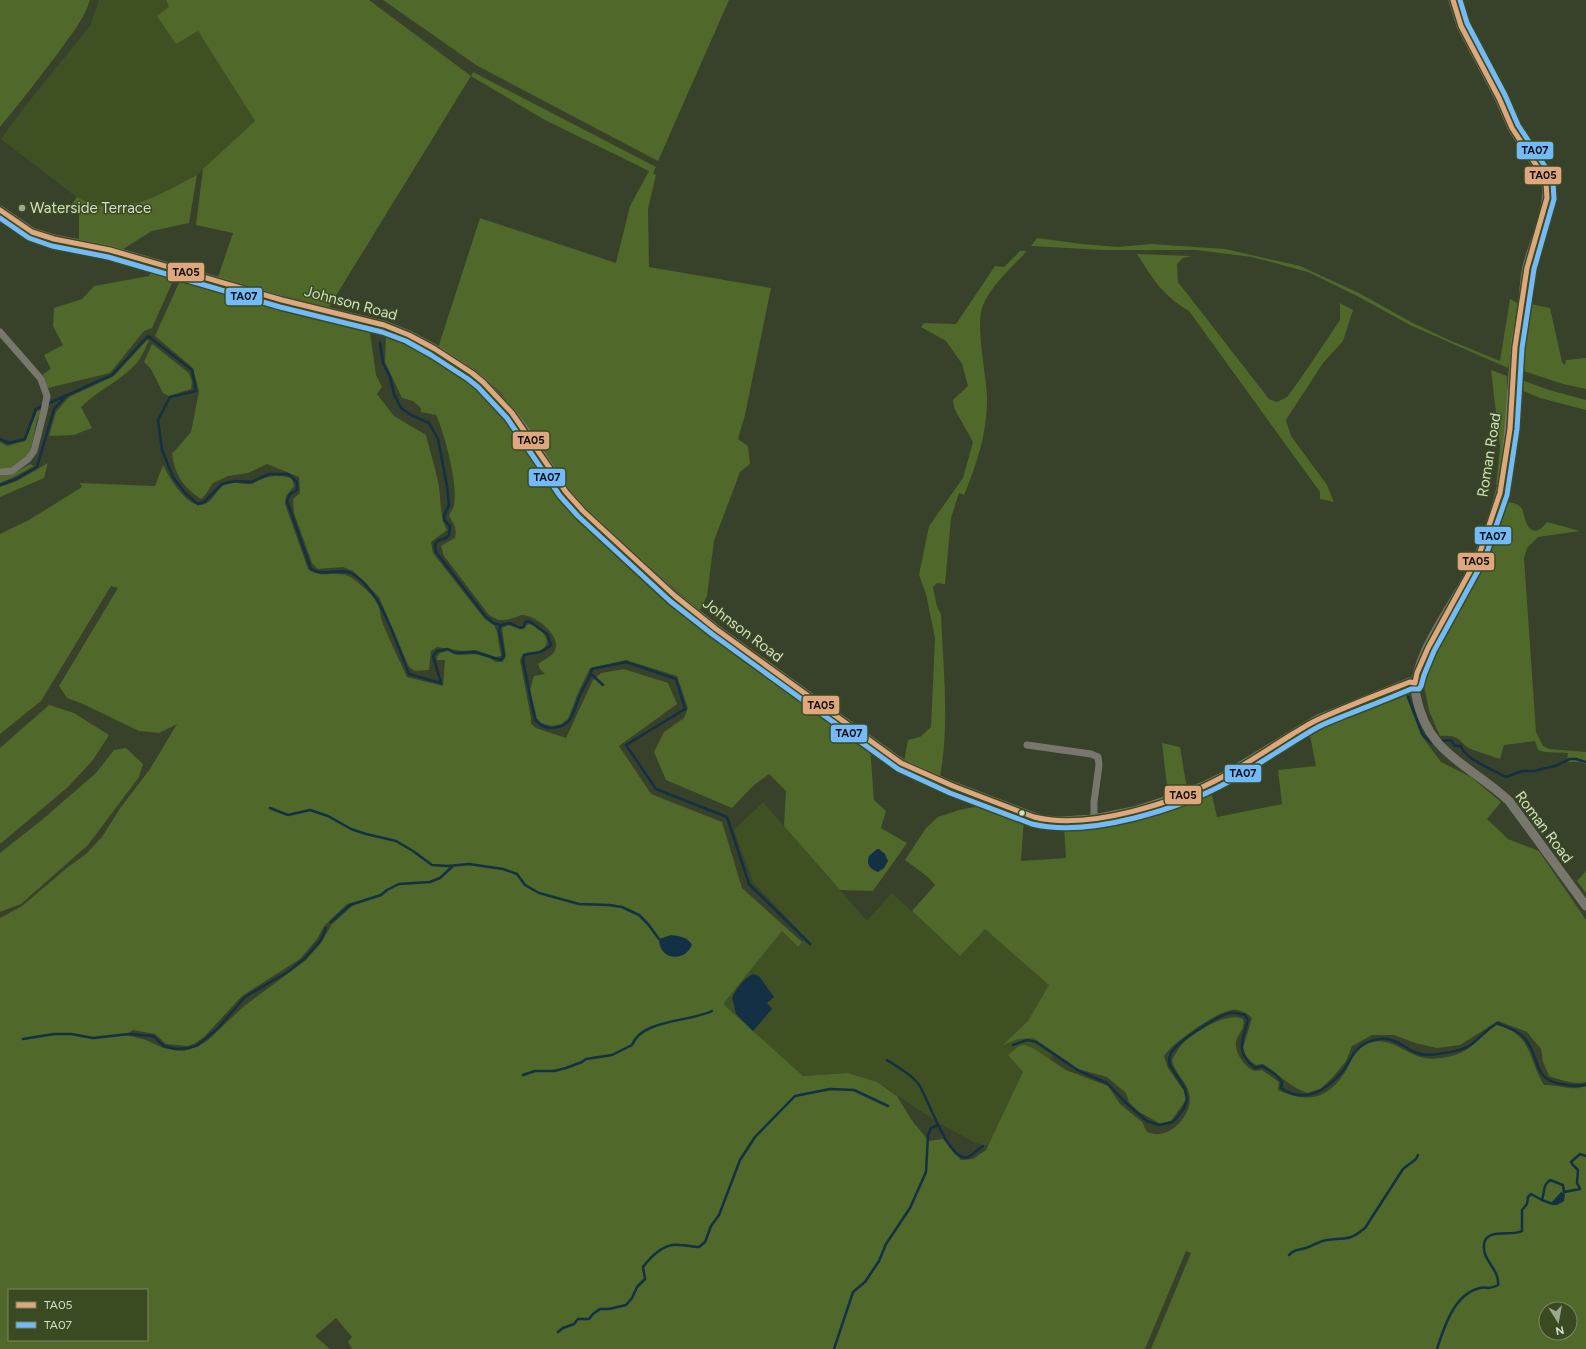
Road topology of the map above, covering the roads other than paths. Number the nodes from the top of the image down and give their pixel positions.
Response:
1 (1453, 0) edge
2 (0, 210) edge
3 (0, 332) edge
4 (0, 472) edge
5 (1415, 683) junction
6 (1027, 744) dead end
7 (1094, 820) junction
8 (1586, 906) edge

1 - 5 street, Roman Road
2 - 7 street, Johnson Road
3 - 4 street
5 - 7 street, Johnson Road
5 - 8 street, Roman Road
6 - 7 street

